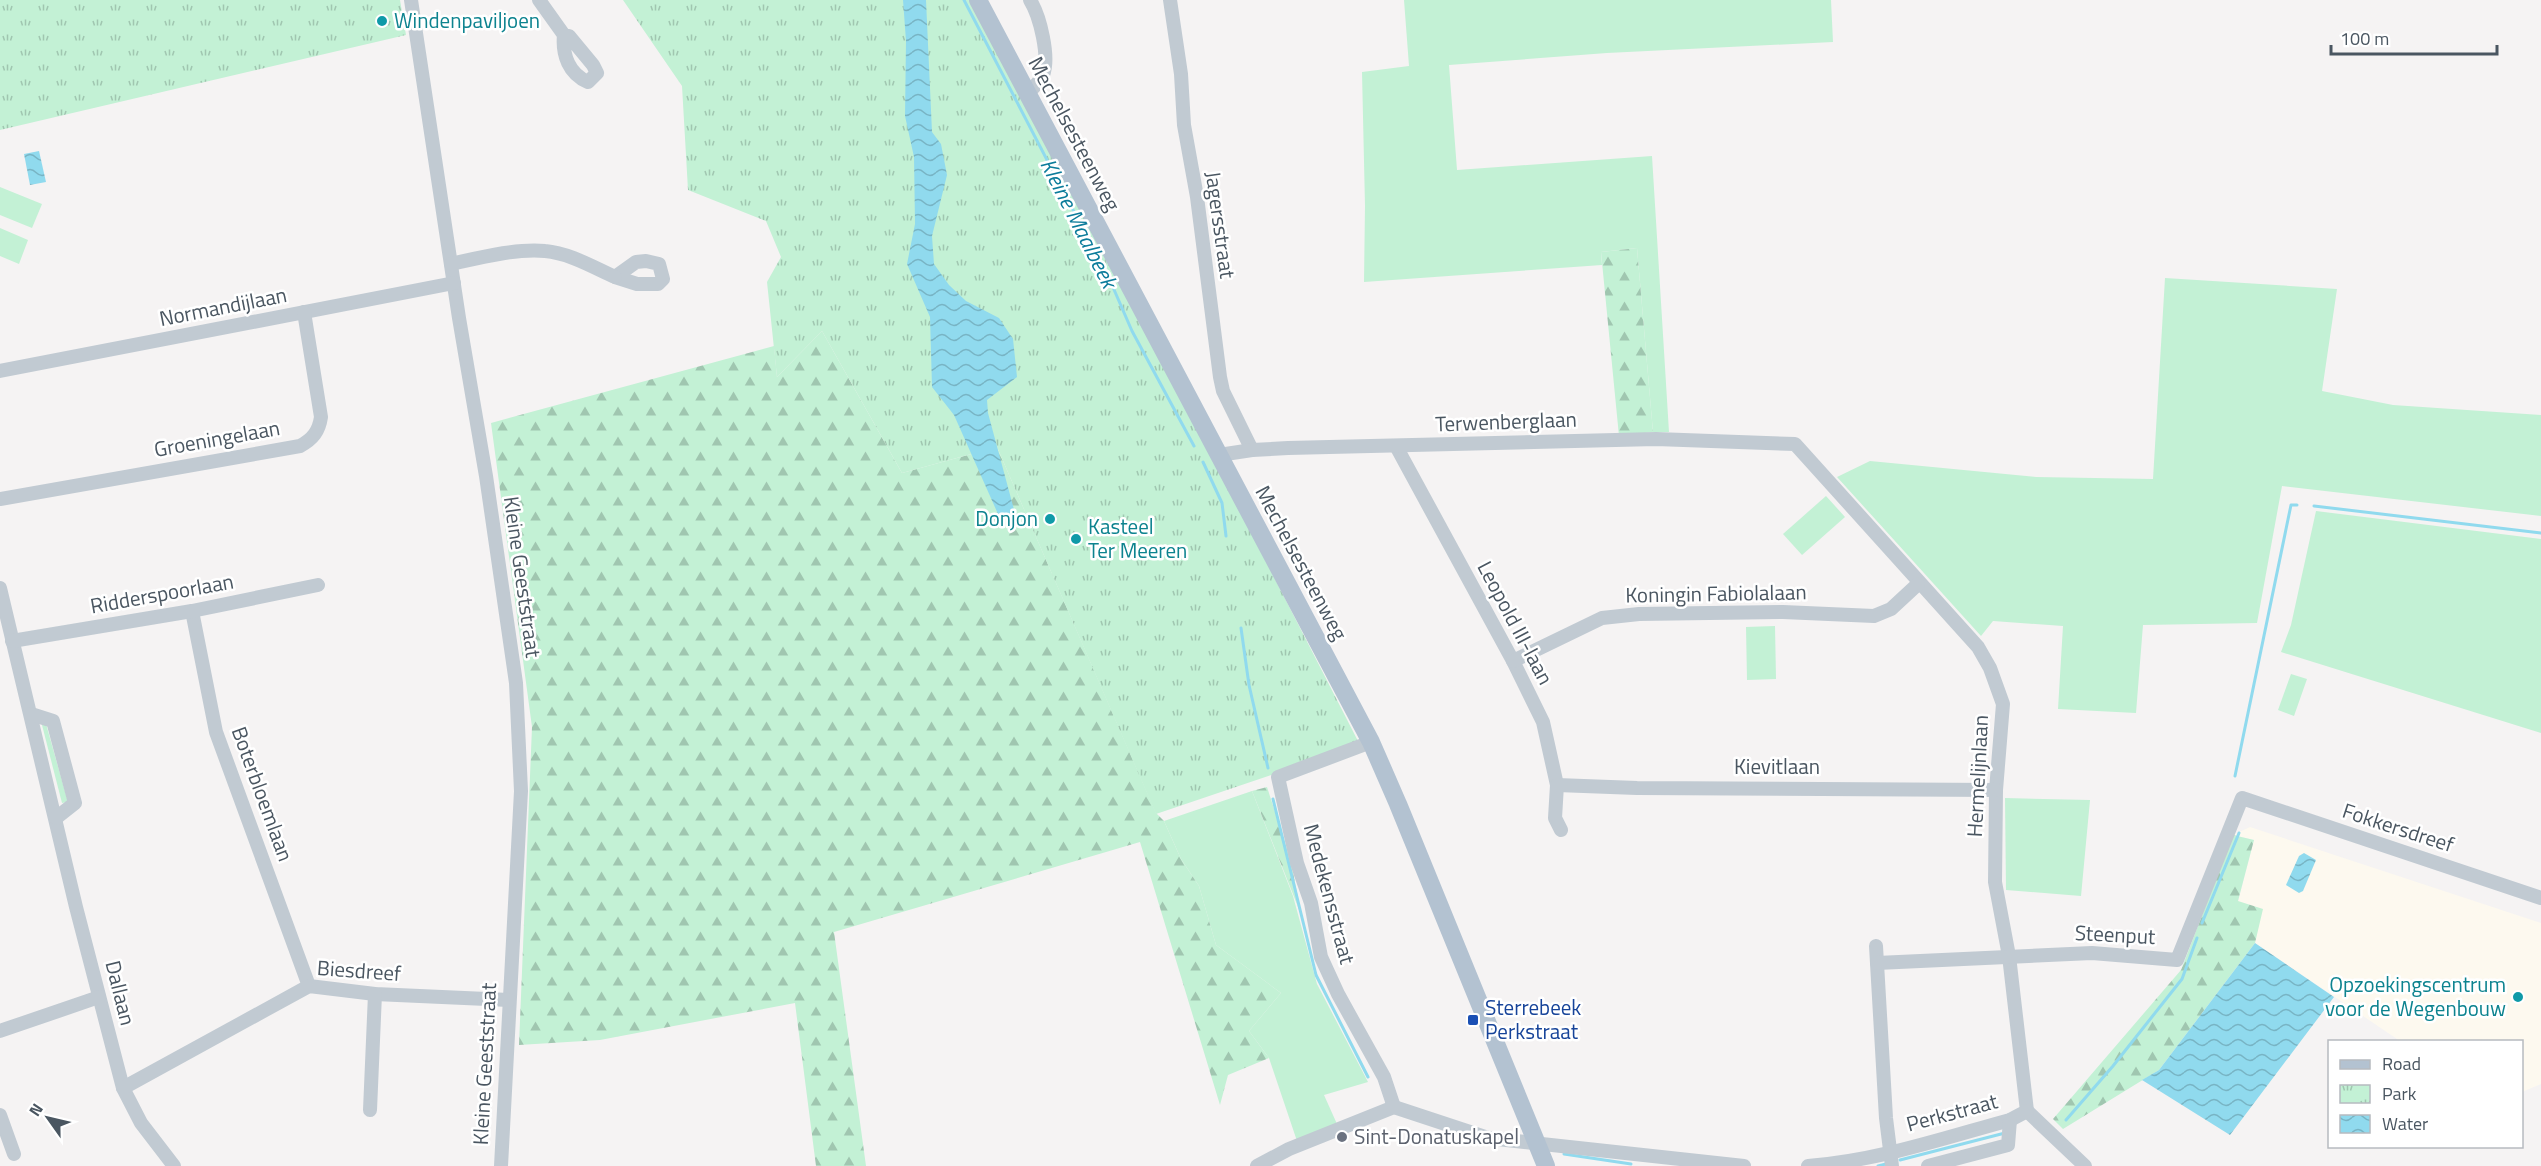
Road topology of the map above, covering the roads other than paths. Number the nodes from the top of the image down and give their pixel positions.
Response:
1 (411, 0) edge
2 (539, 0) edge
3 (978, 0) edge
4 (1030, 0) edge
5 (1170, 0) edge
6 (564, 35) dead end
7 (1028, 94) junction
8 (451, 264) junction
9 (615, 277) dead end
10 (454, 284) junction
11 (304, 312) junction
12 (0, 371) edge
13 (1795, 444) joint
14 (1396, 446) junction
15 (1252, 450) junction
16 (1219, 455) junction
17 (0, 499) edge
18 (1918, 584) junction
19 (318, 585) dead end
20 (0, 588) edge
21 (192, 611) junction
22 (12, 642) junction
23 (1513, 662) junction
24 (31, 714) junction
25 (1371, 742) junction
26 (1557, 785) junction
27 (1996, 790) junction
28 (2242, 798) joint
29 (56, 818) junction
30 (1561, 830) dead end
31 (2541, 897) edge
32 (1876, 946) dead end
33 (2009, 956) junction
34 (1877, 963) junction
35 (309, 986) junction
36 (375, 994) junction
37 (99, 997) junction
38 (509, 1000) junction
39 (0, 1031) edge
40 (123, 1088) junction
41 (1394, 1107) junction
42 (370, 1110) dead end
43 (2027, 1111) junction
44 (0, 1115) edge
45 (2010, 1120) junction
46 (1536, 1143) junction
47 (14, 1154) dead end
48 (1891, 1159) edge
49 (1636, 1160) edge
50 (174, 1166) edge
51 (501, 1166) edge
52 (1257, 1166) edge
53 (1546, 1166) edge
54 (1744, 1166) edge
55 (1808, 1166) edge
56 (1928, 1166) edge
57 (2085, 1166) edge

1 - 8 street, Kleine Geeststraat
2 - 6 street
3 - 7 main road, Mechelsesteenweg
4 - 7 street
5 - 15 street, Jagersstraat
7 - 16 main road, Mechelsesteenweg
8 - 9 street
8 - 10 street, Kleine Geeststraat
10 - 11 street, Normandijlaan
10 - 38 street, Kleine Geeststraat
11 - 12 street, Normandijlaan
11 - 17 street, Groeningelaan
13 - 14 street, Terwenberglaan
13 - 18 street, Hermelijnlaan
14 - 15 street, Terwenberglaan
14 - 23 street, Leopold III-laan
15 - 16 street, Terwenberglaan
16 - 25 main road, Mechelsesteenweg
18 - 23 street, Koningin Fabiolalaan
18 - 27 street, Hermelijnlaan
19 - 21 street, Ridderspoorlaan
20 - 22 street, Dallaan
21 - 22 street, Ridderspoorlaan
21 - 35 street, Boterbloemlaan
22 - 24 street, Dallaan
23 - 26 street, Leopold III-laan
24 - 29 street, Dallaan
24 - 29 street
25 - 41 street, Medekensstraat
25 - 46 main road, Mechelsesteenweg
26 - 27 street, Kievitlaan
26 - 30 street, Leopold III-laan
27 - 33 street, Hermelijnlaan
28 - 31 street, Fokkersdreef
28 - 33 street, Steenput
29 - 37 street, Dallaan
32 - 34 street
33 - 34 street, Steenput
33 - 43 street, Hermelijnlaan
34 - 48 street
35 - 36 street, Biesdreef
35 - 40 street, Biesdreef
36 - 38 street, Biesdreef
36 - 42 street
37 - 39 street
37 - 40 street, Dallaan
38 - 51 street, Kleine Geeststraat
40 - 50 street, Dallaan
41 - 46 street
41 - 52 street
43 - 45 street, Perkstraat
43 - 57 street, Perkstraat
44 - 47 street
45 - 48 street, Perkstraat
45 - 56 street
46 - 49 street
46 - 53 main road, Mechelsesteenweg
48 - 55 street, Perkstraat
49 - 54 street

